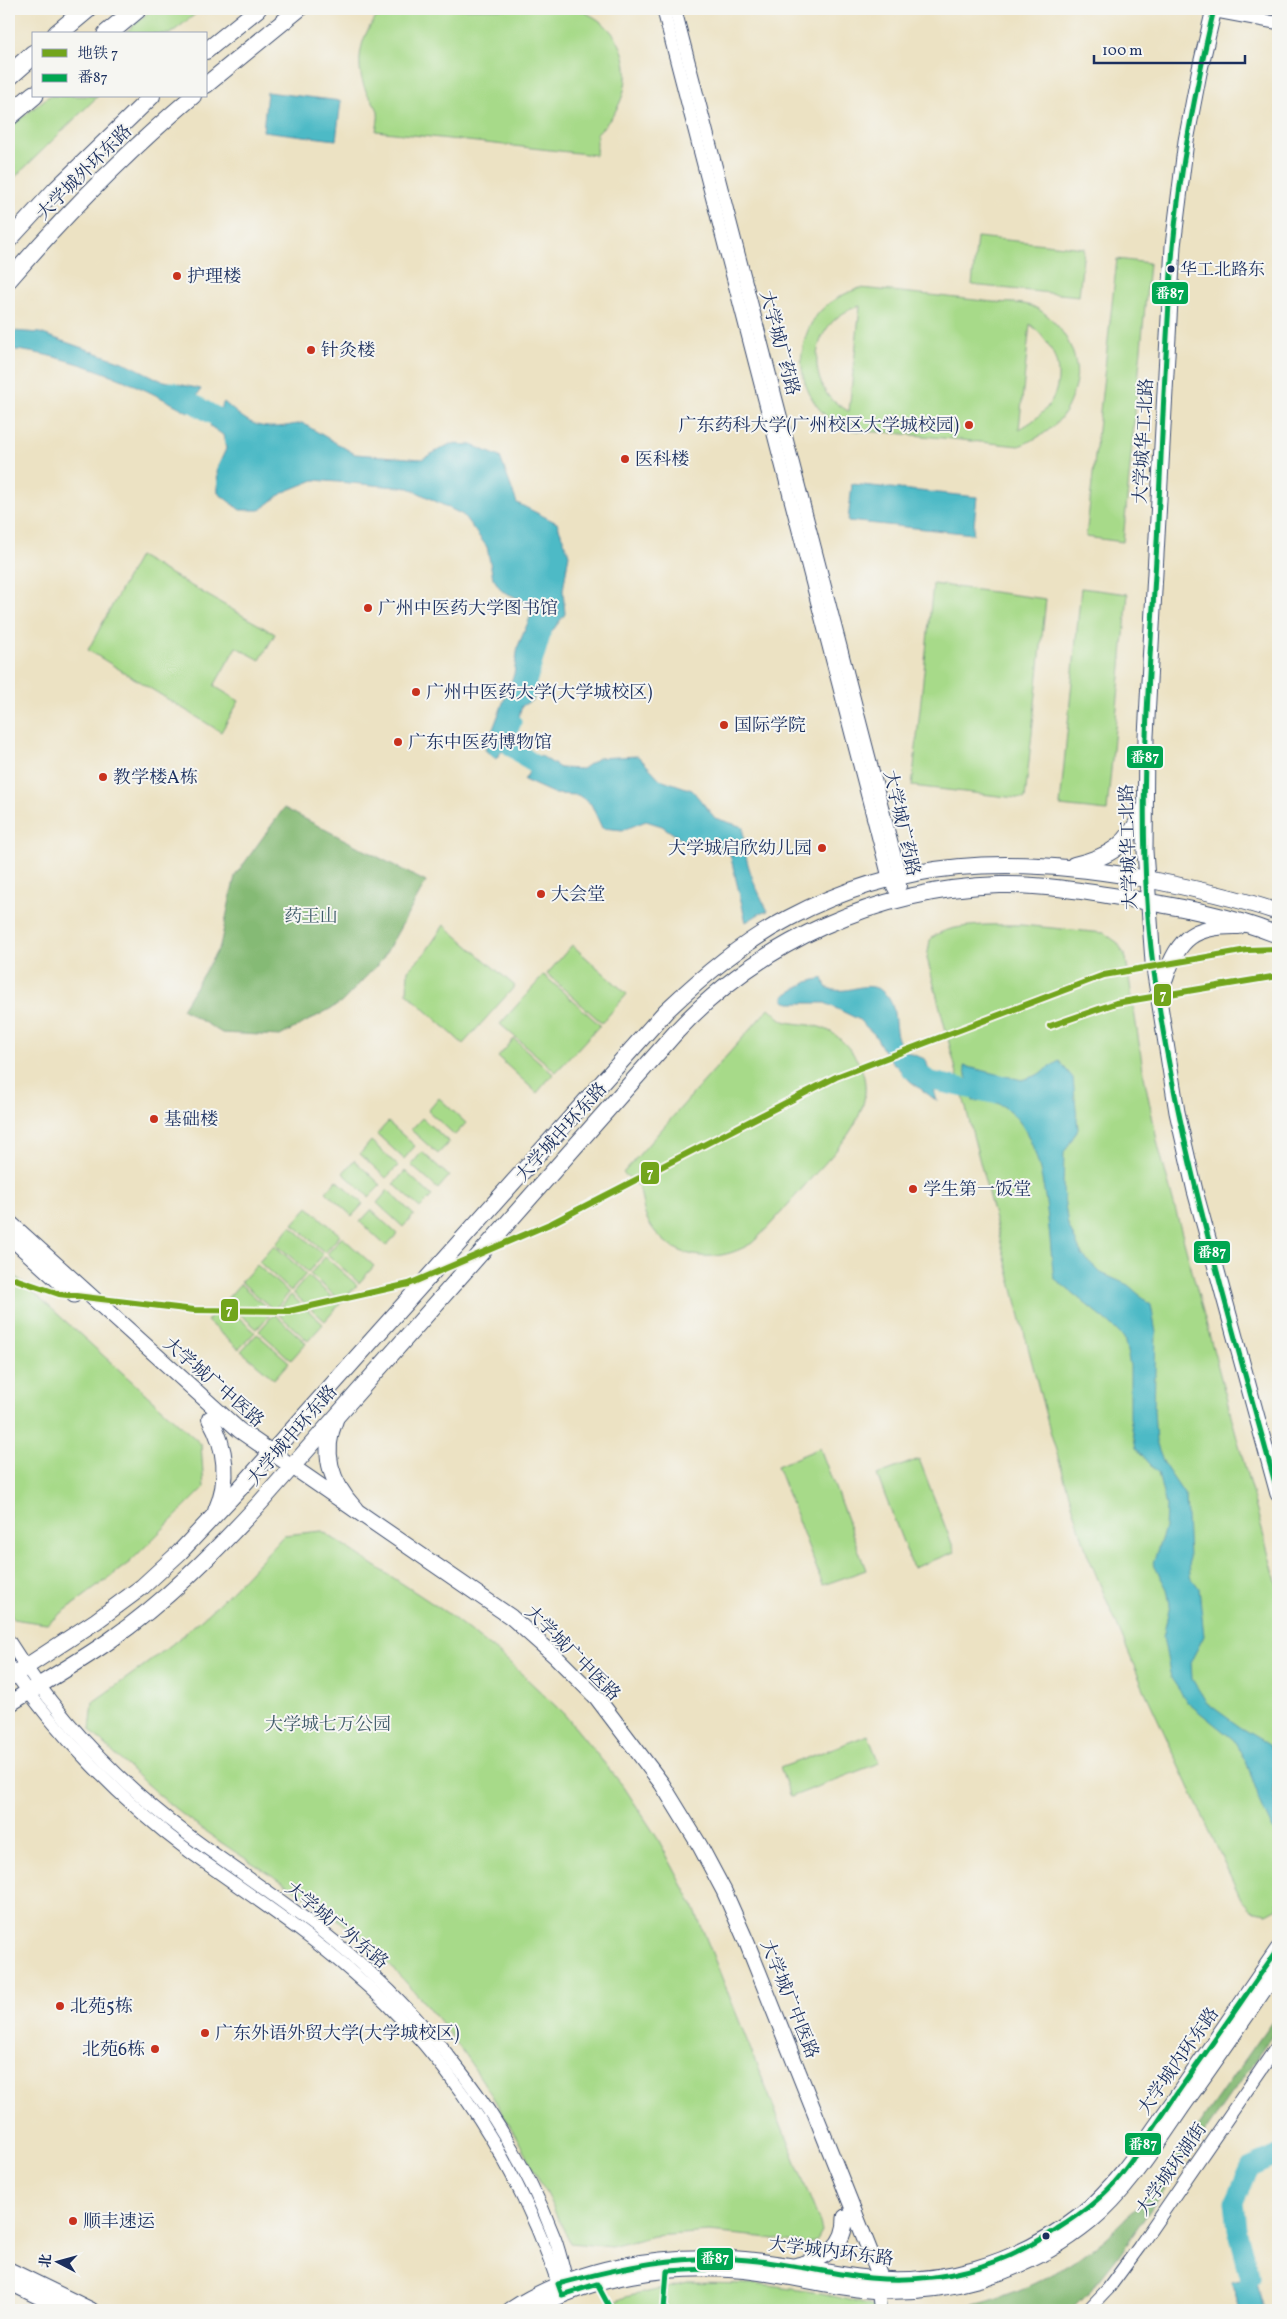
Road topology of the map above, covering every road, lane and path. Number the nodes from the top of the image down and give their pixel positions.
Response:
1 (87, 9) edge
2 (137, 9) edge
3 (258, 9) edge
4 (300, 9) edge
5 (663, 9) edge
6 (675, 9) edge
7 (1219, 10) edge
8 (1278, 23) edge
9 (60, 32) edge
10 (109, 32) edge
11 (208, 49) edge
12 (32, 54) edge
13 (32, 55) edge
14 (9, 70) edge
15 (9, 76) edge
16 (208, 83) edge
17 (32, 87) edge
18 (32, 97) edge
19 (9, 98) edge
20 (150, 98) edge
21 (191, 98) edge
22 (9, 116) edge
23 (9, 240) edge
24 (9, 280) edge
25 (1144, 809) junction
26 (1064, 867) junction
27 (894, 878) junction
28 (1151, 880) junction
29 (900, 898) junction
30 (1153, 902) junction
31 (1278, 912) edge
32 (1253, 926) junction
33 (1278, 934) edge
34 (1165, 979) junction
35 (9, 1222) edge
36 (9, 1236) edge
37 (340, 1410) junction
38 (210, 1419) junction
39 (1278, 1455) edge
40 (267, 1457) junction
41 (287, 1471) junction
42 (1278, 1494) edge
43 (355, 1509) junction
44 (214, 1516) junction
45 (9, 1641) edge
46 (15, 1671) edge
47 (33, 1689) junction
48 (9, 1704) edge
49 (1278, 1949) edge
50 (1278, 1969) edge
51 (1278, 2045) edge
52 (845, 2217) junction
53 (788, 2266) junction
54 (11, 2280) edge
55 (876, 2283) junction
56 (564, 2288) junction
57 (66, 2310) edge
58 (91, 2310) edge
59 (510, 2310) edge
60 (532, 2310) edge
61 (880, 2310) edge
62 (1088, 2310) edge

1 - 9 highway
2 - 10 highway
3 - 11 main road
4 - 16 main road
5 - 27 street, 大学城广药路
6 - 27 street, 大学城广药路
7 - 8 street
7 - 25 main road, 大学城华工北路
7 - 28 main road, 大学城华工北路
12 - 14 highway
13 - 15 highway
17 - 19 highway
18 - 22 highway
20 - 23 main road, 大学城外环东路
21 - 24 main road, 大学城外环东路
25 - 26 main road
25 - 28 main road, 大学城华工北路
26 - 27 main road, 大学城中环东路
26 - 28 main road, 大学城中环东路
27 - 29 street, 大学城广药路
27 - 40 main road, 大学城中环东路
28 - 30 main road, 大学城华工北路
28 - 31 main road, 大学城中环东路
29 - 30 main road, 大学城中环东路
29 - 37 main road, 大学城中环东路
30 - 32 main road, 大学城中环东路
30 - 34 main road, 大学城华工北路
30 - 42 main road, 大学城华工北路
32 - 33 main road, 大学城中环东路
32 - 34 main road
34 - 39 main road, 大学城华工北路
35 - 40 main road, 大学城广中医路
36 - 38 main road, 大学城广中医路
37 - 41 main road, 大学城中环东路
37 - 43 main road
38 - 40 main road, 大学城广中医路
38 - 44 main road
40 - 41 main road, 大学城广中医路
40 - 44 main road, 大学城中环东路
41 - 43 main road, 大学城广中医路
41 - 47 main road, 大学城中环东路
41 - 52 main road, 大学城广中医路
43 - 55 main road, 大学城广中医路
44 - 46 main road, 大学城中环东路
45 - 46 street, 大学城广外东路
46 - 47 street, 大学城广外东路
47 - 48 main road, 大学城中环东路
47 - 56 street, 大学城广外东路
49 - 55 main road, 大学城内环东路
50 - 55 main road, 大学城内环东路
51 - 62 street, 大学城环湖街
52 - 53 main road
52 - 55 main road, 大学城广中医路
53 - 55 main road, 大学城内环东路
53 - 56 main road, 大学城内环东路
54 - 57 main road
54 - 58 main road
55 - 56 main road, 大学城内环东路
55 - 61 street, 大学城广中医路
56 - 59 main road, 大学城内环东路
56 - 60 main road, 大学城内环东路

